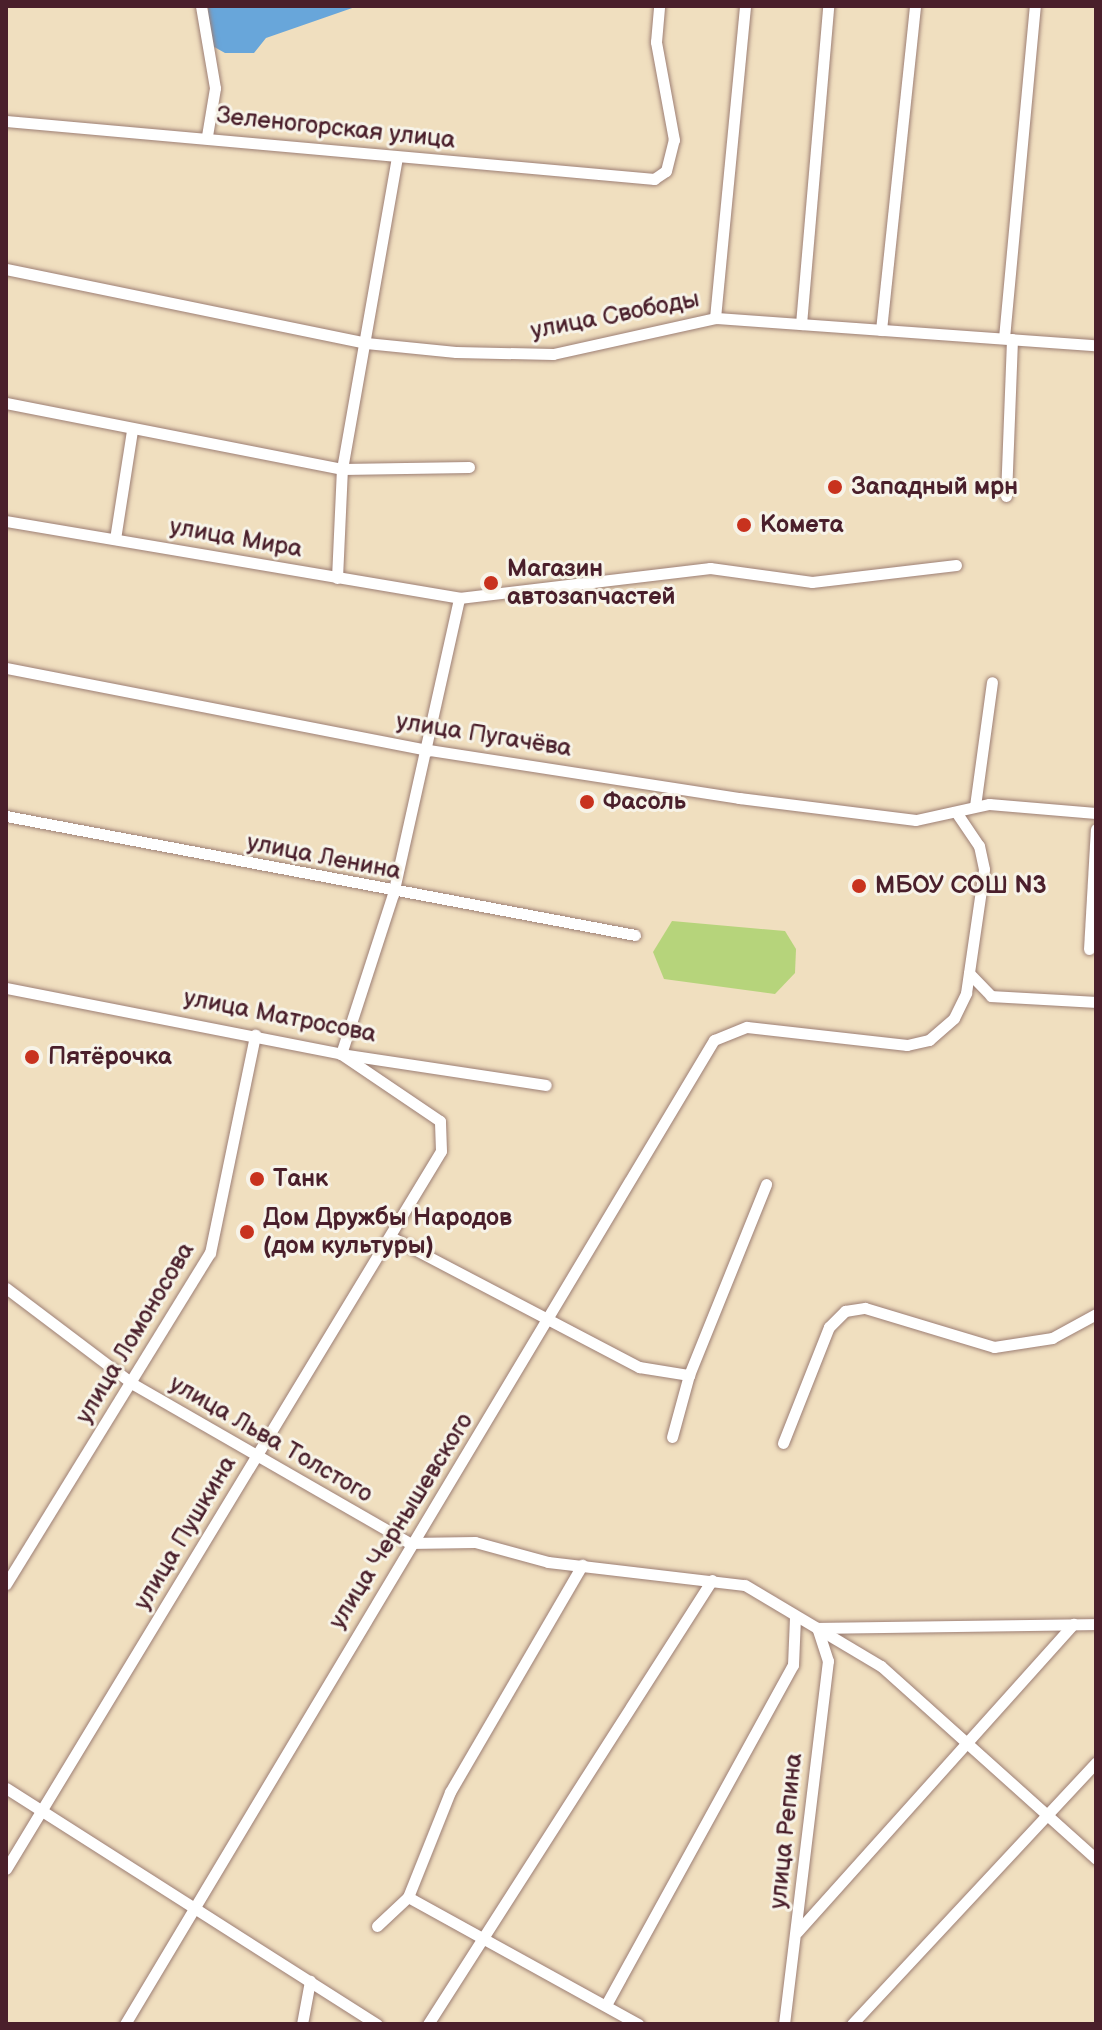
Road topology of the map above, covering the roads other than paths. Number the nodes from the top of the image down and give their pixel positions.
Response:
1 (201, 6) edge
2 (659, 6) edge
3 (745, 6) edge
4 (828, 6) edge
5 (915, 6) edge
6 (1035, 6) edge
7 (6, 121) edge
8 (207, 136) junction
9 (397, 158) junction
10 (6, 269) edge
11 (715, 318) junction
12 (801, 324) junction
13 (881, 330) junction
14 (1008, 339) junction
15 (366, 343) junction
16 (1096, 345) edge
17 (6, 403) edge
18 (132, 431) junction
19 (469, 467) dead end
20 (342, 469) junction
21 (1006, 496) dead end
22 (6, 521) edge
23 (115, 539) junction
24 (956, 565) dead end
25 (337, 578) junction
26 (459, 598) junction
27 (6, 668) edge
28 (992, 682) dead end
29 (429, 750) junction
30 (975, 806) junction
31 (957, 813) junction
32 (1096, 813) edge
33 (6, 816) edge
34 (1096, 829) edge
35 (393, 894) junction
36 (635, 935) dead end
37 (1089, 949) dead end
38 (969, 973) junction
39 (6, 988) edge
40 (1096, 1002) edge
41 (255, 1035) junction
42 (341, 1054) junction
43 (546, 1085) dead end
44 (766, 1184) dead end
45 (393, 1238) junction
46 (6, 1288) edge
47 (1096, 1314) edge
48 (552, 1321) junction
49 (689, 1375) junction
50 (133, 1384) junction
51 (672, 1437) dead end
52 (783, 1443) dead end
53 (256, 1459) junction
54 (409, 1543) junction
55 (582, 1565) junction
56 (712, 1580) junction
57 (6, 1584) edge
58 (795, 1617) junction
59 (1073, 1624) junction
60 (1096, 1624) edge
61 (817, 1628) junction
62 (968, 1742) junction
63 (1096, 1762) edge
64 (6, 1788) edge
65 (42, 1811) junction
66 (1048, 1813) junction
67 (1096, 1859) edge
68 (6, 1869) edge
69 (408, 1897) junction
70 (196, 1909) junction
71 (377, 1926) dead end
72 (797, 1932) junction
73 (481, 1939) junction
74 (310, 1981) junction
75 (607, 2003) junction
76 (125, 2024) edge
77 (302, 2024) edge
78 (377, 2024) edge
79 (428, 2024) edge
80 (638, 2024) edge
81 (784, 2024) edge
82 (852, 2024) edge

1 - 8 street
2 - 9 street, Зеленогорская улица
3 - 11 street
4 - 12 street
5 - 13 street
6 - 14 street
7 - 8 street, Зеленогорская улица
8 - 9 street, Зеленогорская улица
9 - 15 street
10 - 15 street, улица Свободы
11 - 12 street, улица Свободы
11 - 15 street, улица Свободы
12 - 13 street, улица Свободы
13 - 14 street, улица Свободы
14 - 16 street, улица Свободы
14 - 21 street
15 - 20 street
17 - 18 street
18 - 20 street
18 - 23 street
19 - 20 street
20 - 25 street
22 - 23 street, улица Мира
23 - 25 street, улица Мира
24 - 26 street
25 - 26 street, улица Мира
26 - 29 street
27 - 29 street, улица Пугачёва
28 - 30 street
29 - 31 street, улица Пугачёва
29 - 35 street
30 - 31 street, улица Пугачёва
30 - 32 street
31 - 38 street
33 - 35 street, улица Ленина
34 - 37 street
35 - 36 street, улица Ленина
35 - 42 street
38 - 40 street
38 - 48 street, улица Чернышевского
39 - 41 street, улица Матросова
41 - 42 street, улица Матросова
41 - 50 street, улица Ломоносова
42 - 43 street, улица Матросова
42 - 45 street, улица Пушкина
44 - 49 street
45 - 48 street
45 - 53 street, улица Пушкина
46 - 50 street, улица Льва Толстого
47 - 52 street
48 - 49 street
48 - 54 street, улица Чернышевского
49 - 51 street
50 - 53 street, улица Льва Толстого
50 - 57 street, улица Ломоносова
53 - 54 street, улица Льва Толстого
53 - 65 street, улица Пушкина
54 - 55 street, улица Льва Толстого
54 - 70 street, улица Чернышевского
55 - 56 street, улица Льва Толстого
55 - 69 street
56 - 58 street, улица Льва Толстого
56 - 73 street
58 - 61 street, улица Льва Толстого
58 - 75 street
59 - 60 street
59 - 61 street
59 - 62 street, улица Репина
61 - 62 street, улица Льва Толстого
61 - 72 street, улица Репина
62 - 66 street, улица Льва Толстого
62 - 72 street, улица Репина
63 - 66 street
64 - 65 street
65 - 68 street, улица Пушкина
65 - 70 street
66 - 67 street, улица Льва Толстого
66 - 82 street
69 - 71 street
69 - 73 street
70 - 74 street
70 - 76 street, улица Чернышевского
72 - 81 street
73 - 75 street
73 - 79 street
74 - 77 street
74 - 78 street
75 - 80 street

